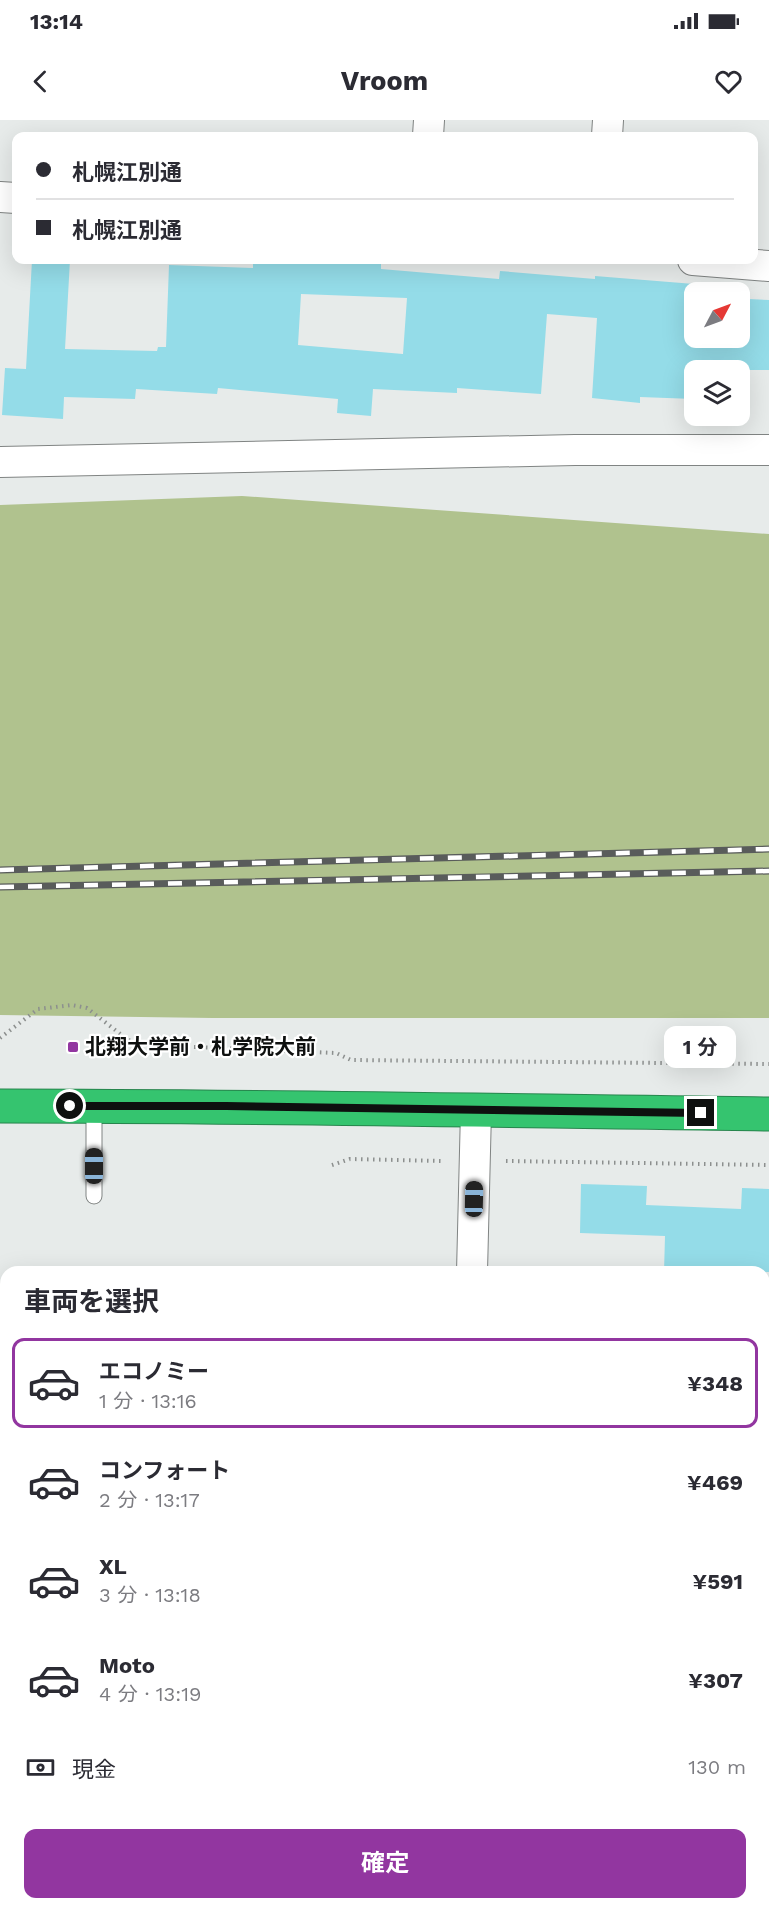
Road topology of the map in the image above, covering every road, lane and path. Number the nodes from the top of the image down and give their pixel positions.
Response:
1 (744, 264) edge
2 (769, 266) edge
3 (769, 450) edge
4 (0, 462) edge
5 (0, 1038) edge
6 (769, 1064) edge
7 (0, 1106) edge
8 (94, 1106) junction
9 (476, 1111) junction
10 (769, 1114) edge
11 (474, 1161) junction
12 (332, 1164) dead end
13 (769, 1165) edge
14 (94, 1196) dead end
15 (472, 1266) edge

1 - 2 street
3 - 4 street
5 - 6 path
7 - 8 highway
8 - 9 highway
8 - 14 lane
9 - 10 highway
9 - 11 street
11 - 12 path
11 - 13 path
11 - 15 street

